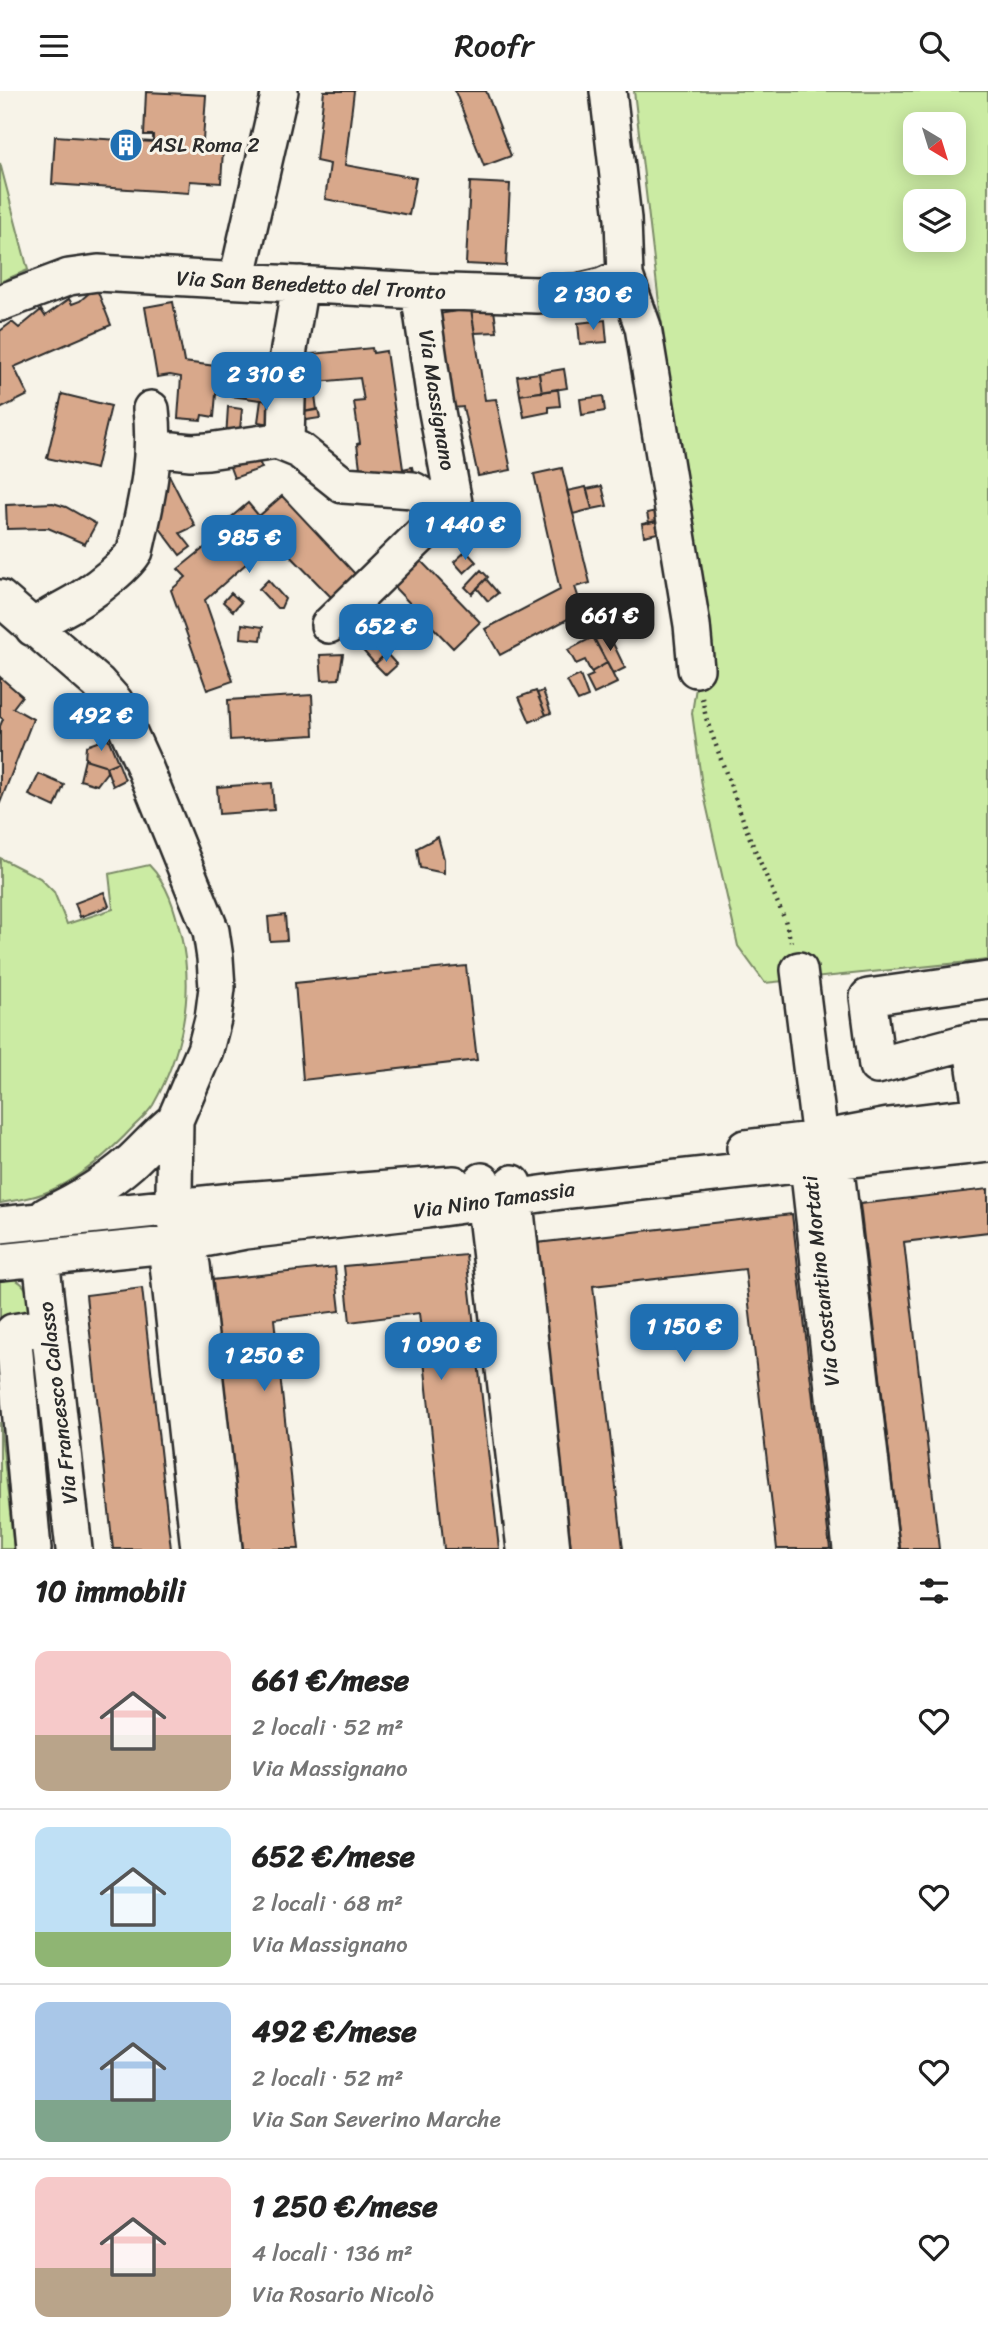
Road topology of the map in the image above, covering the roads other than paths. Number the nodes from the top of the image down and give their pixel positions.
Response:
1 (280, 91) edge
2 (608, 91) edge
3 (625, 275) junction
4 (237, 280) junction
5 (300, 284) junction
6 (419, 291) junction
7 (0, 303) edge
8 (151, 409) dead end
9 (286, 443) junction
10 (154, 448) junction
11 (446, 510) junction
12 (0, 598) edge
13 (328, 625) dead end
14 (33, 628) junction
15 (695, 669) road end
16 (799, 970) road end
17 (988, 980) edge
18 (980, 1041) edge
19 (175, 1120) junction
20 (986, 1124) edge
21 (821, 1155) junction
22 (498, 1191) junction
23 (174, 1209) junction
24 (15, 1224) edge
25 (177, 1244) junction
26 (41, 1258) junction
27 (0, 1262) edge
28 (49, 1327) junction
29 (33, 1549) edge
30 (74, 1549) edge
31 (199, 1549) edge
32 (224, 1549) edge
33 (525, 1549) edge
34 (552, 1549) edge
35 (851, 1549) edge
36 (881, 1549) edge

1 - 4 street
2 - 3 street
3 - 6 street, Via San Benedetto del Tronto
3 - 15 street
4 - 5 street, Via San Benedetto del Tronto
4 - 7 street, Via San Benedetto del Tronto
5 - 6 street, Via San Benedetto del Tronto
5 - 9 street
6 - 11 street, Via Massignano
8 - 10 street
9 - 10 street
9 - 11 street
10 - 14 street
11 - 13 street
12 - 14 street
14 - 19 street
16 - 21 street
17 - 18 street
18 - 20 street
19 - 23 street
19 - 24 street
20 - 21 street, Via Nino Tamassia
21 - 22 street, Via Nino Tamassia
21 - 35 street, Via Costantino Mortati
21 - 36 street, Via Costantino Mortati
22 - 23 street, Via Nino Tamassia
22 - 25 street, Via Nino Tamassia
22 - 33 street
22 - 34 street
23 - 24 street, Via Nino Tamassia
23 - 25 street
25 - 26 street, Via Nino Tamassia
25 - 31 street
25 - 32 street
26 - 27 street, Via Nino Tamassia
26 - 28 street, Via Francesco Calasso
28 - 29 street
28 - 30 street, Via Francesco Calasso

